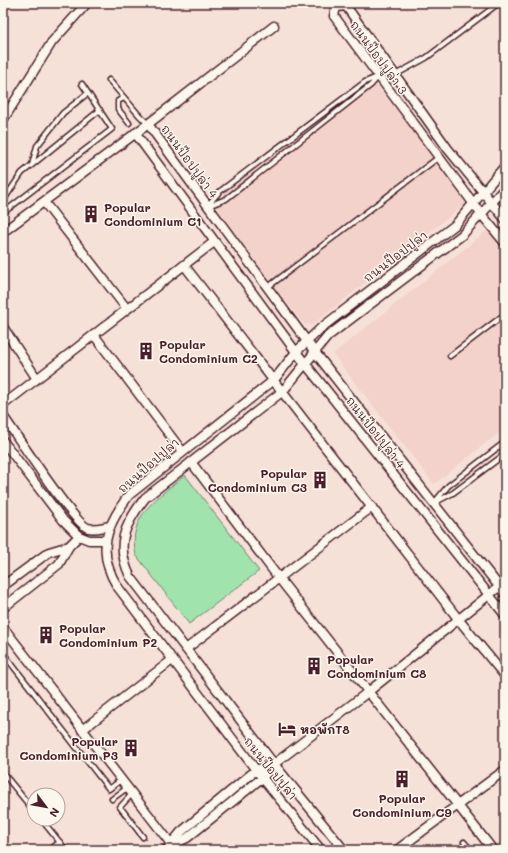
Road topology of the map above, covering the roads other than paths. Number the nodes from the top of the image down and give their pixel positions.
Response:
1 (87, 3) edge
2 (498, 3) edge
3 (274, 26) dead end
4 (395, 75) junction
5 (378, 77) junction
6 (109, 80) dead end
7 (82, 84) dead end
8 (88, 92) junction
9 (124, 98) junction
10 (100, 110) junction
11 (3, 120) edge
12 (129, 123) dead end
13 (148, 124) junction
14 (135, 133) junction
15 (448, 149) junction
16 (439, 157) junction
17 (32, 165) junction
18 (505, 166) edge
19 (505, 188) edge
20 (484, 191) junction
21 (44, 202) junction
22 (493, 202) junction
23 (474, 203) junction
24 (207, 206) junction
25 (3, 211) edge
26 (196, 214) junction
27 (482, 215) junction
28 (505, 219) edge
29 (3, 232) edge
30 (214, 242) junction
31 (505, 243) edge
32 (184, 265) junction
33 (267, 288) junction
34 (127, 309) junction
35 (505, 314) edge
36 (3, 327) edge
37 (94, 335) junction
38 (306, 341) junction
39 (314, 351) junction
40 (296, 352) junction
41 (450, 356) dead end
42 (305, 362) junction
43 (37, 379) junction
44 (274, 380) junction
45 (283, 391) junction
46 (3, 405) edge
47 (3, 416) edge
48 (3, 441) edge
49 (505, 442) edge
50 (182, 451) junction
51 (505, 454) edge
52 (191, 462) junction
53 (434, 503) junction
54 (372, 507) junction
55 (424, 512) junction
56 (110, 526) junction
57 (79, 536) junction
58 (106, 540) junction
59 (69, 546) junction
60 (278, 577) junction
61 (502, 585) edge
62 (3, 586) edge
63 (505, 594) edge
64 (490, 595) junction
65 (3, 608) edge
66 (505, 615) edge
67 (459, 620) junction
68 (3, 627) edge
69 (186, 649) junction
70 (3, 653) edge
71 (172, 660) junction
72 (505, 676) edge
73 (368, 692) junction
74 (82, 730) junction
75 (274, 764) junction
76 (256, 770) junction
77 (505, 770) edge
78 (3, 773) edge
79 (263, 777) junction
80 (121, 780) junction
81 (130, 791) junction
82 (112, 799) dead end
83 (26, 801) edge
84 (458, 804) junction
85 (48, 827) edge
86 (143, 837) dead end
87 (60, 842) junction
88 (464, 842) dead end
89 (171, 848) edge
90 (49, 850) edge
91 (66, 850) edge
92 (321, 850) edge
93 (344, 850) edge
94 (397, 850) edge
95 (471, 850) edge
96 (493, 850) edge

1 - 11 street
2 - 4 lane
3 - 13 street
4 - 5 street
4 - 5 street, ถนนป๊อปปูล่า 3
4 - 15 street, ถนนป๊อปปูล่า 3
5 - 16 street, ถนนป๊อปปูล่า 3
5 - 24 lane
5 - 24 lane
6 - 9 lane
7 - 8 lane
8 - 10 lane
8 - 17 lane
9 - 12 lane
9 - 13 lane
10 - 17 lane
10 - 25 lane
13 - 14 street, ถนนป๊อปปูล่า 4
13 - 24 street, ถนนป๊อปปูล่า 4
14 - 21 street
14 - 26 street, ถนนป๊อปปูล่า 4
15 - 16 street
15 - 20 street, ถนนป๊อปปูล่า 3
16 - 23 street, ถนนป๊อปปูล่า 3
16 - 33 lane
17 - 25 lane
18 - 20 street, ถนนป๊อปปูล่า
19 - 22 street, ถนนป๊อปปูล่า
20 - 22 street, ถนนป๊อปปูล่า 3
20 - 23 street, ถนนป๊อปปูล่า
21 - 29 street
21 - 34 street
22 - 27 street, ถนนป๊อปปูล่า
22 - 28 street, ถนนป๊อปปูล่า 3
23 - 27 street, ถนนป๊อปปูล่า 3
23 - 38 street, ถนนป๊อปปูล่า
24 - 26 street
24 - 33 street, ถนนป๊อปปูล่า 4
26 - 30 street, ถนนป๊อปปูล่า 4
27 - 31 street, ถนนป๊อปปูล่า 3
27 - 39 street, ถนนป๊อปปูล่า
30 - 32 street
30 - 40 street, ถนนป๊อปปูล่า 4
32 - 34 street
32 - 44 street
33 - 38 street, ถนนป๊อปปูล่า 4
34 - 37 street
35 - 41 lane
36 - 43 street
37 - 43 street
37 - 50 street
38 - 39 street, ถนนป๊อปปูล่า 4
38 - 40 street, ถนนป๊อปปูล่า
39 - 42 street, ถนนป๊อปปูล่า
39 - 53 street, ถนนป๊อปปูล่า 4
40 - 42 street, ถนนป๊อปปูล่า 4
40 - 44 street, ถนนป๊อปปูล่า
42 - 45 street, ถนนป๊อปปูล่า
42 - 55 street, ถนนป๊อปปูล่า 4
43 - 46 street
44 - 45 street
44 - 50 street, ถนนป๊อปปูล่า
45 - 52 street, ถนนป๊อปปูล่า
45 - 54 street
47 - 56 street
48 - 57 street
49 - 53 lane
50 - 56 street, ถนนป๊อปปูล่า
51 - 53 lane
52 - 60 street
52 - 69 street, ถนนป๊อปปูล่า
53 - 55 street
53 - 61 street, ถนนป๊อปปูล่า 4
54 - 60 street
54 - 67 street
55 - 64 street, ถนนป๊อปปูล่า 4
56 - 58 street, ถนนป๊อปปูล่า
57 - 58 street
57 - 59 street
58 - 71 street, ถนนป๊อปปูล่า
59 - 62 street
59 - 65 street
60 - 69 street
60 - 73 street
61 - 63 street, ถนนป๊อปปูล่า 4
61 - 64 street
64 - 66 street, ถนนป๊อปปูล่า 4
64 - 67 street
67 - 72 street
67 - 73 street
68 - 74 street
69 - 75 street, ถนนป๊อปปูล่า
70 - 80 lane
71 - 74 street
71 - 76 street, ถนนป๊อปปูล่า
73 - 75 street
73 - 84 street
74 - 80 street
75 - 76 street
75 - 79 street
75 - 93 street, ถนนป๊อปปูล่า
76 - 79 street, ถนนป๊อปปูล่า
76 - 89 street
77 - 84 street
78 - 83 lane
79 - 89 street
79 - 92 street, ถนนป๊อปปูล่า
80 - 81 street
81 - 82 lane
81 - 86 lane
81 - 89 street
84 - 94 street
84 - 96 street
85 - 87 lane
87 - 90 lane
87 - 91 lane
88 - 95 lane

